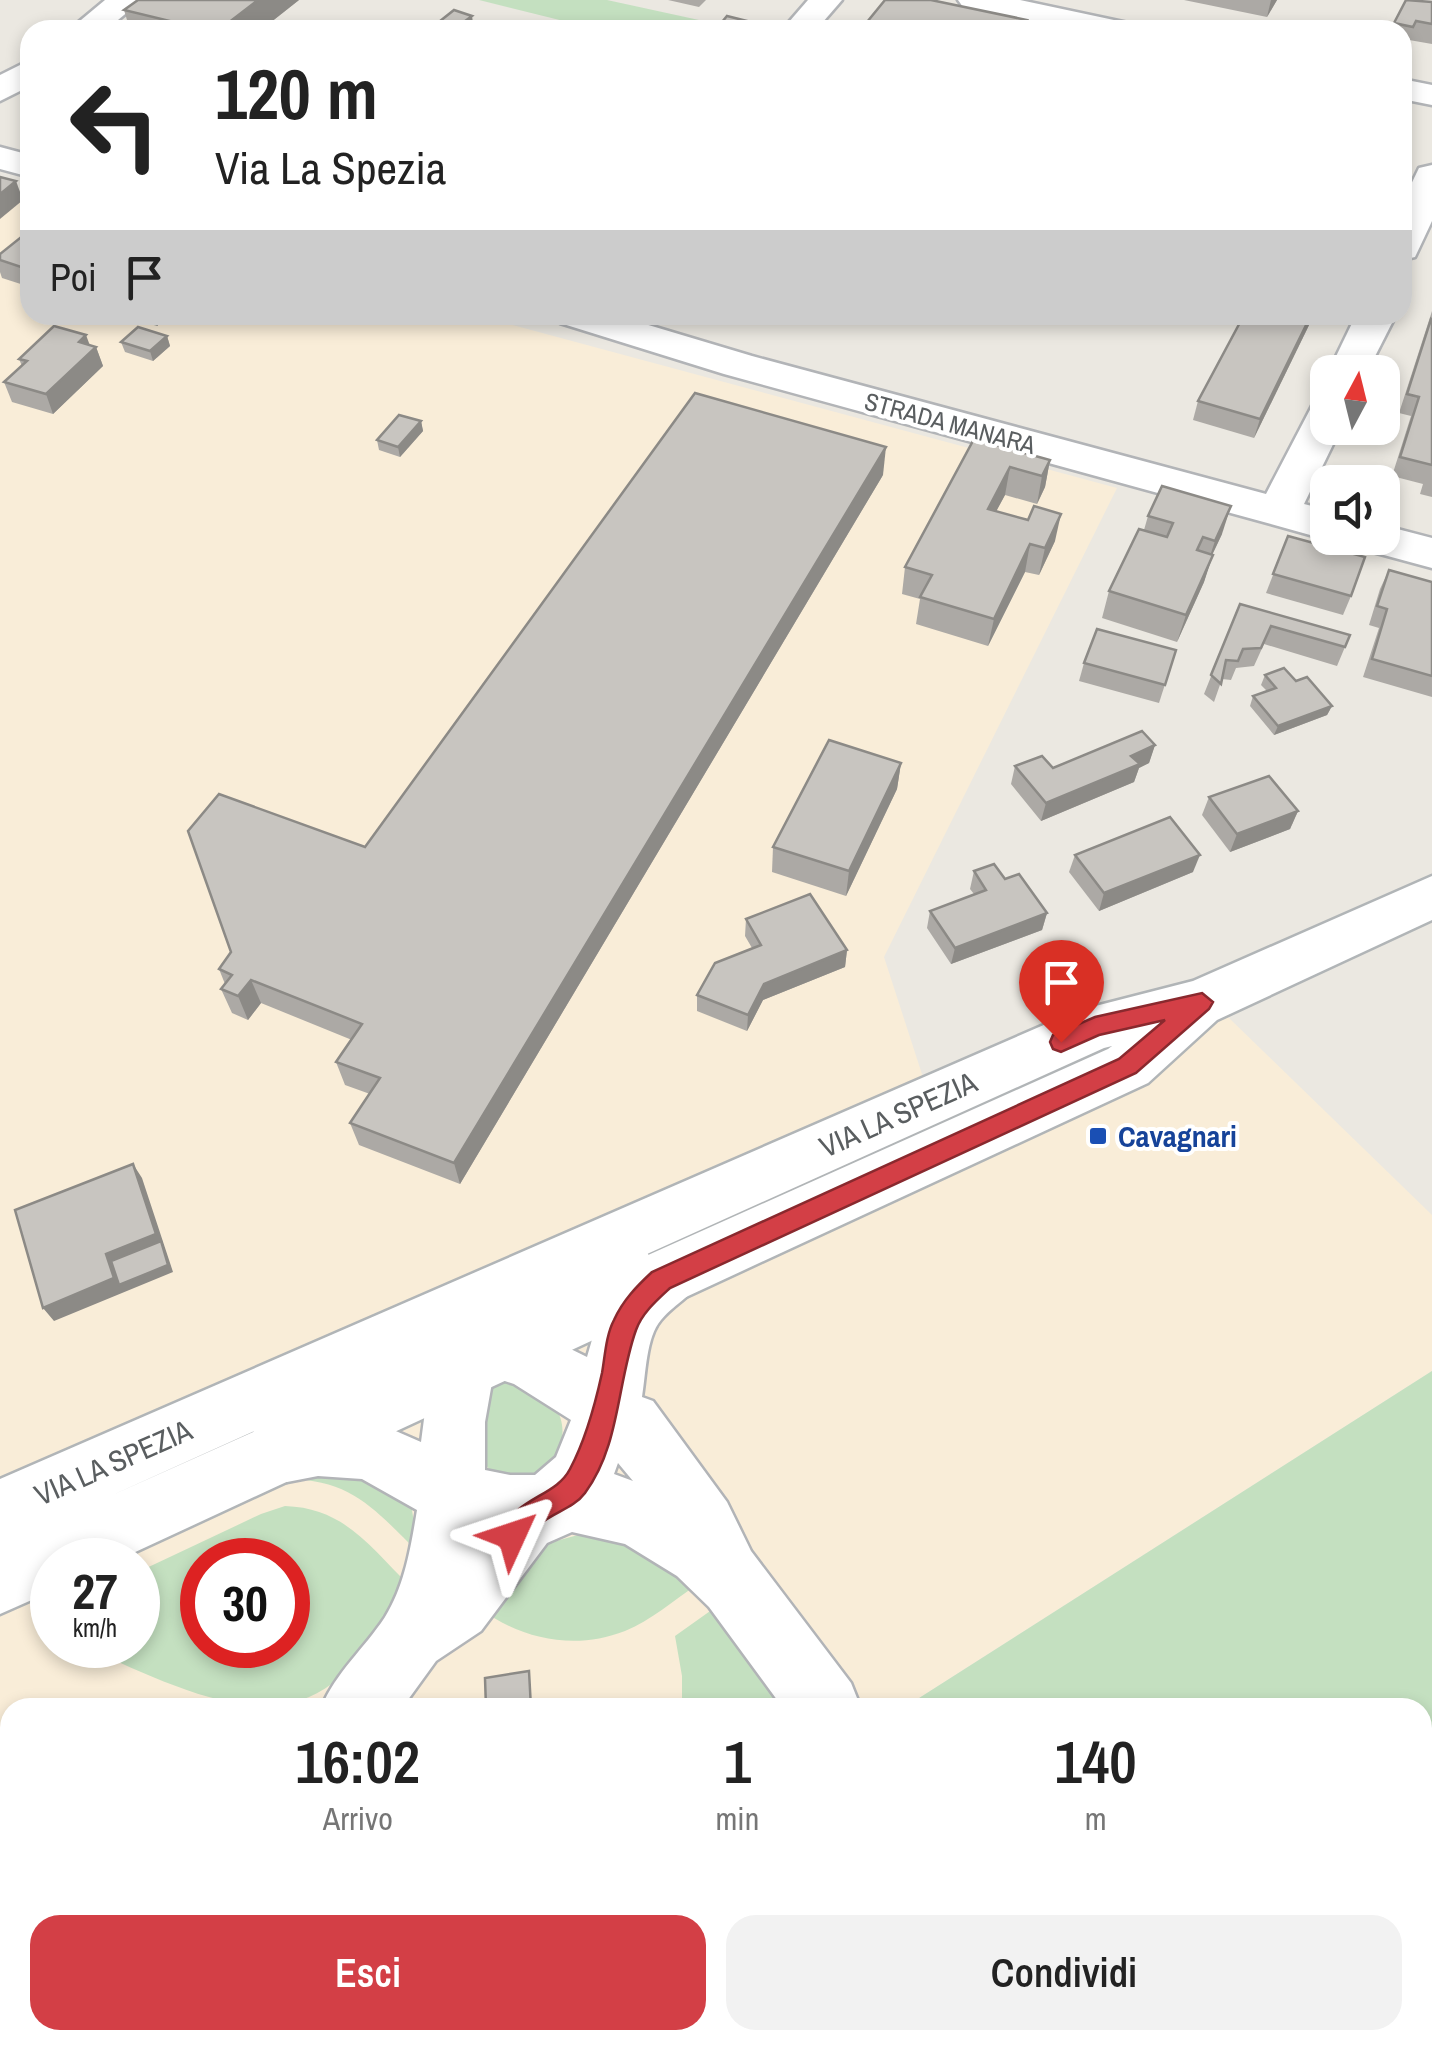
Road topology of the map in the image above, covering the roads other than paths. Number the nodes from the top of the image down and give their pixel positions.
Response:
1 (126, 0) edge
2 (826, 0) edge
3 (974, 0) edge
4 (98, 20) edge
5 (807, 20) edge
6 (1069, 20) edge
7 (1432, 176) edge
8 (1412, 225) edge
9 (606, 325) edge
10 (1371, 325) edge
11 (1356, 355) edge
12 (1312, 445) edge
13 (1278, 512) junction
14 (1310, 520) edge
15 (1400, 545) edge
16 (1432, 553) edge
17 (1432, 897) edge
18 (664, 1247) junction
19 (482, 1354) junction
20 (226, 1412) junction
21 (540, 1449) junction
22 (273, 1455) junction
23 (0, 1512) edge
24 (0, 1580) edge
25 (732, 1583) junction
26 (433, 1604) junction
27 (363, 1698) edge
28 (818, 1698) edge

1 - 4 street
2 - 5 street
3 - 6 street
7 - 8 street
9 - 13 street, STRADA MANARA
10 - 11 street
12 - 13 street
13 - 14 street, STRADA MANARA
15 - 16 street
17 - 18 street, VIA LA SPEZIA
18 - 19 street, VIA LA SPEZIA
18 - 20 street, VIA LA SPEZIA
18 - 21 street, VIA LA SPEZIA
19 - 20 street, VIA LA SPEZIA
19 - 21 street, VIA LA SPEZIA
19 - 21 street, VIA LA SPEZIA
19 - 22 street, VIA LA SPEZIA
20 - 23 street, VIA LA SPEZIA
21 - 22 street, VIA LA SPEZIA
21 - 25 street, VIA LA SPEZIA
21 - 25 street, VIA LA SPEZIA
21 - 26 street, VIA LA SPEZIA
21 - 26 street
22 - 24 street, VIA LA SPEZIA
25 - 28 street
26 - 27 street

